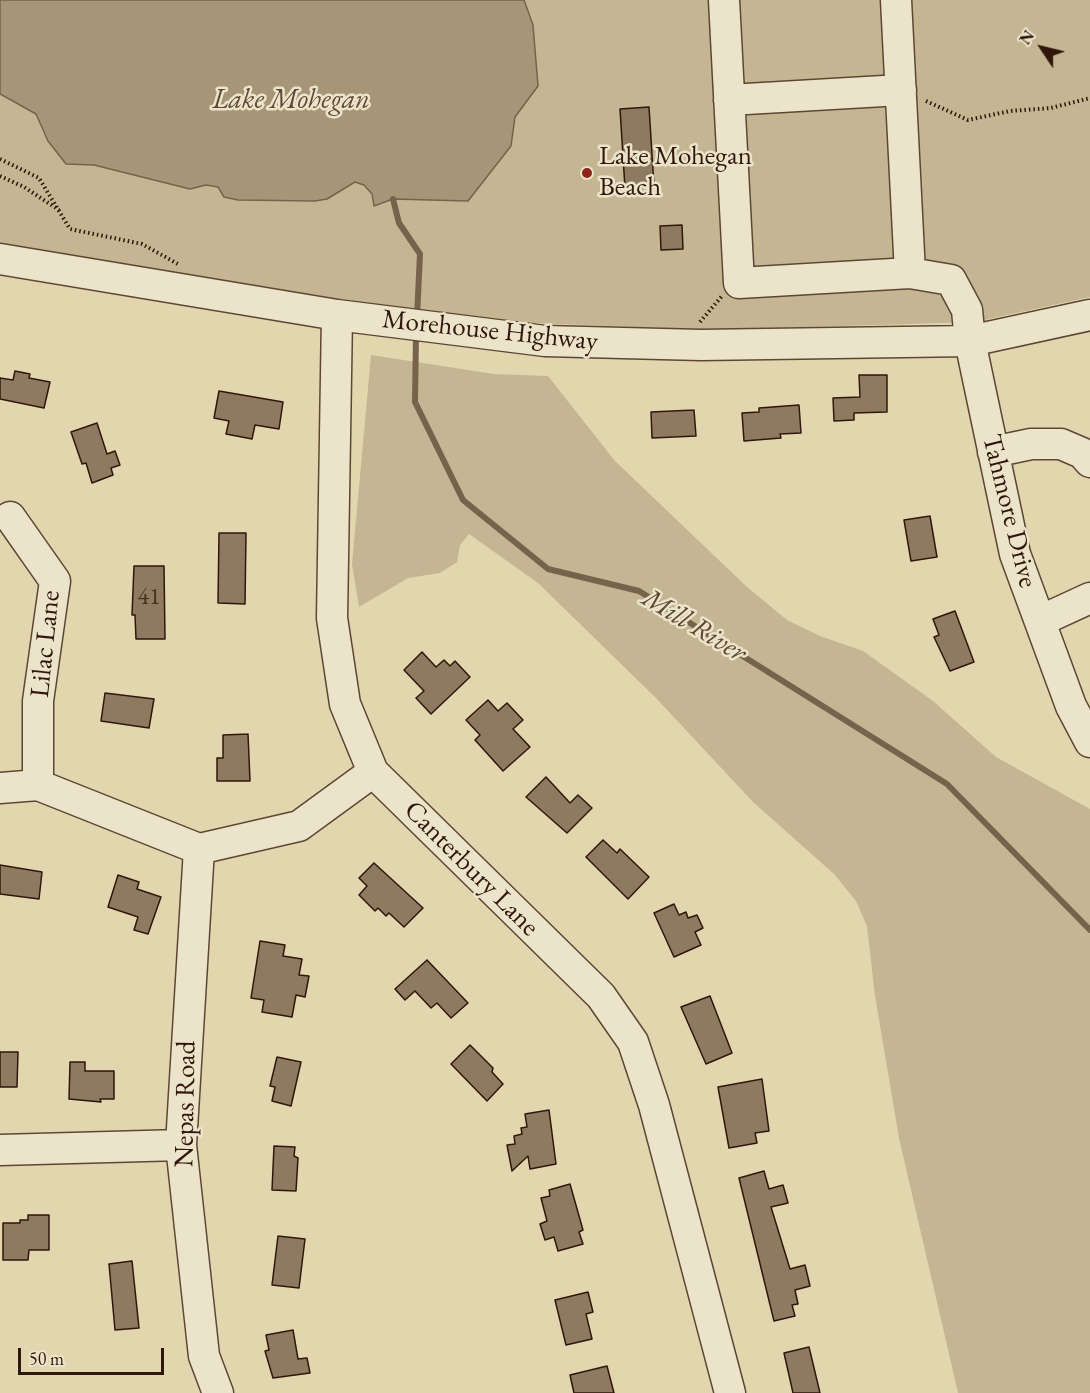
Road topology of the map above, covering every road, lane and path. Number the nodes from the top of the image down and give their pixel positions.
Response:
1 (724, 0) edge
2 (896, 0) edge
3 (901, 90) junction
4 (1090, 98) edge
5 (729, 99) junction
6 (0, 159) edge
7 (0, 176) edge
8 (61, 211) junction
9 (0, 259) edge
10 (186, 269) dead end
11 (910, 273) junction
12 (337, 315) junction
13 (1090, 315) edge
14 (970, 341) junction
15 (1084, 447) edge
16 (993, 452) junction
17 (10, 517) dead end
18 (1090, 598) edge
19 (1040, 621) junction
20 (1090, 742) edge
21 (374, 772) junction
22 (38, 785) junction
23 (0, 788) edge
24 (199, 849) junction
25 (181, 1145) junction
26 (0, 1150) edge
27 (218, 1393) edge
28 (730, 1393) edge

1 - 5 street
2 - 3 street
3 - 4 path
3 - 5 street
3 - 11 street
5 - 11 street
6 - 8 path
7 - 8 path
8 - 10 path
9 - 12 street, Morehouse Highway
11 - 14 street, Tahmore Drive
12 - 14 street, Morehouse Highway
12 - 21 street, Canterbury Lane
13 - 14 street, Morehouse Highway
14 - 16 street, Tahmore Drive
15 - 16 street
16 - 19 street, Tahmore Drive
17 - 22 street, Lilac Lane
18 - 19 street
19 - 20 street, Tahmore Drive
21 - 24 street
21 - 28 street, Canterbury Lane
22 - 23 street
22 - 24 street
24 - 25 street, Nepas Road
25 - 26 street
25 - 27 street, Nepas Road

